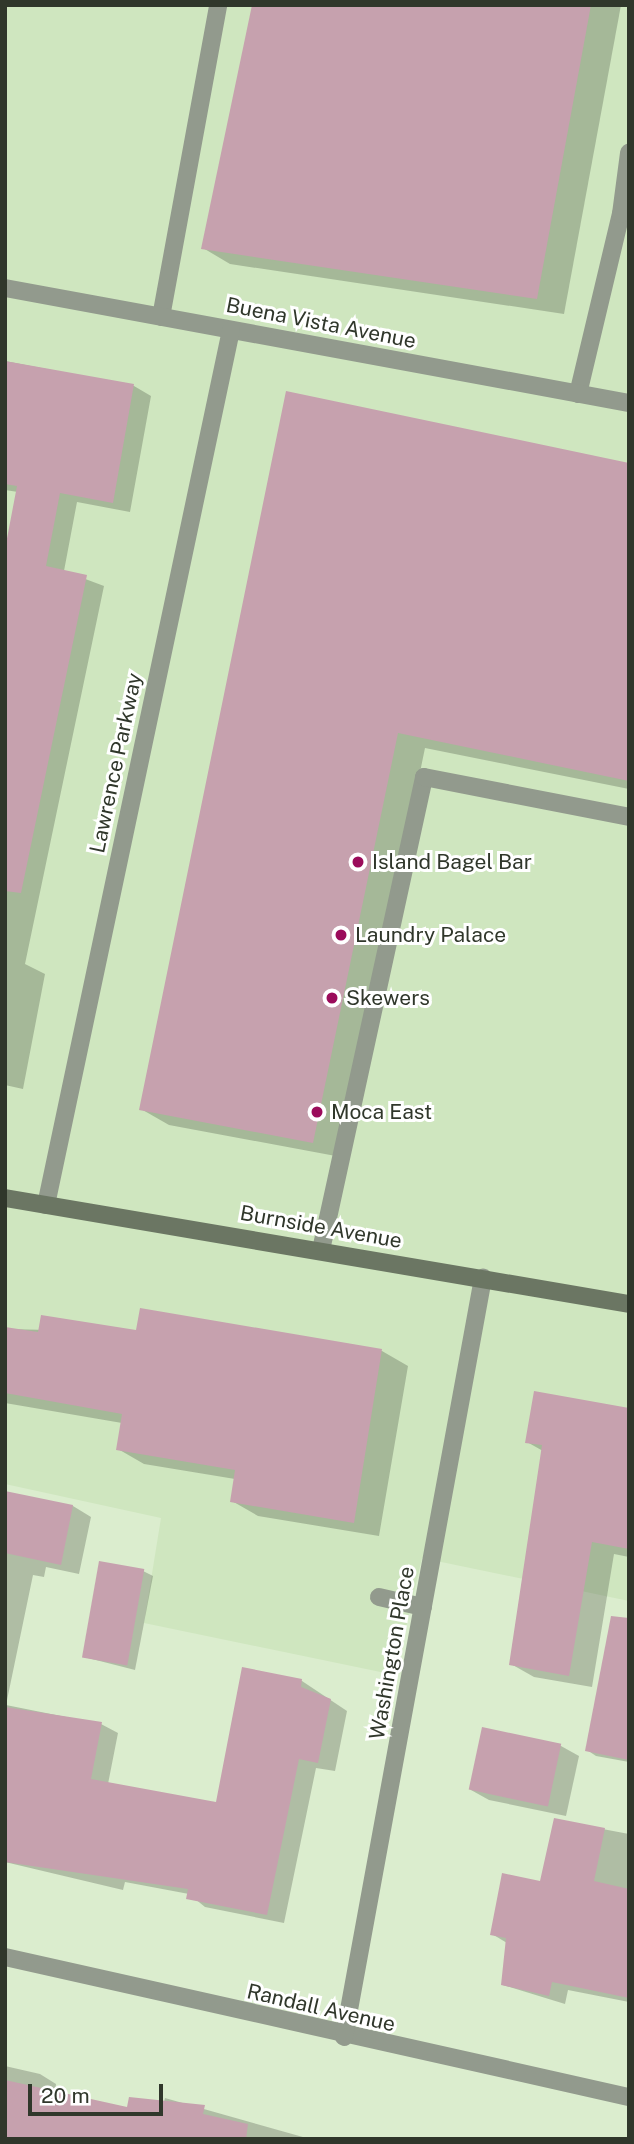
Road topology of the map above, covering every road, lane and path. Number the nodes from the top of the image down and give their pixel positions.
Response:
1 (218, 5) edge
2 (629, 153) edge
3 (5, 288) edge
4 (161, 317) junction
5 (231, 330) junction
6 (578, 394) junction
7 (629, 403) edge
8 (629, 817) edge
9 (5, 1198) edge
10 (46, 1205) junction
11 (321, 1250) junction
12 (483, 1278) junction
13 (629, 1304) edge
14 (379, 1597) dead end
15 (423, 1607) junction
16 (5, 1957) edge
17 (344, 2037) junction
18 (629, 2097) edge

1 - 4 street
2 - 6 street
3 - 4 street, Buena Vista Avenue
4 - 5 street, Buena Vista Avenue
5 - 6 street, Buena Vista Avenue
5 - 10 street, Lawrence Parkway
6 - 7 street, Buena Vista Avenue
8 - 11 street
9 - 10 main road, Burnside Avenue
10 - 11 main road, Burnside Avenue
11 - 12 main road, Burnside Avenue
12 - 13 main road, Burnside Avenue
12 - 15 street, Washington Place
14 - 15 street
15 - 17 street, Washington Place
16 - 17 street, Randall Avenue
17 - 18 street, Randall Avenue

